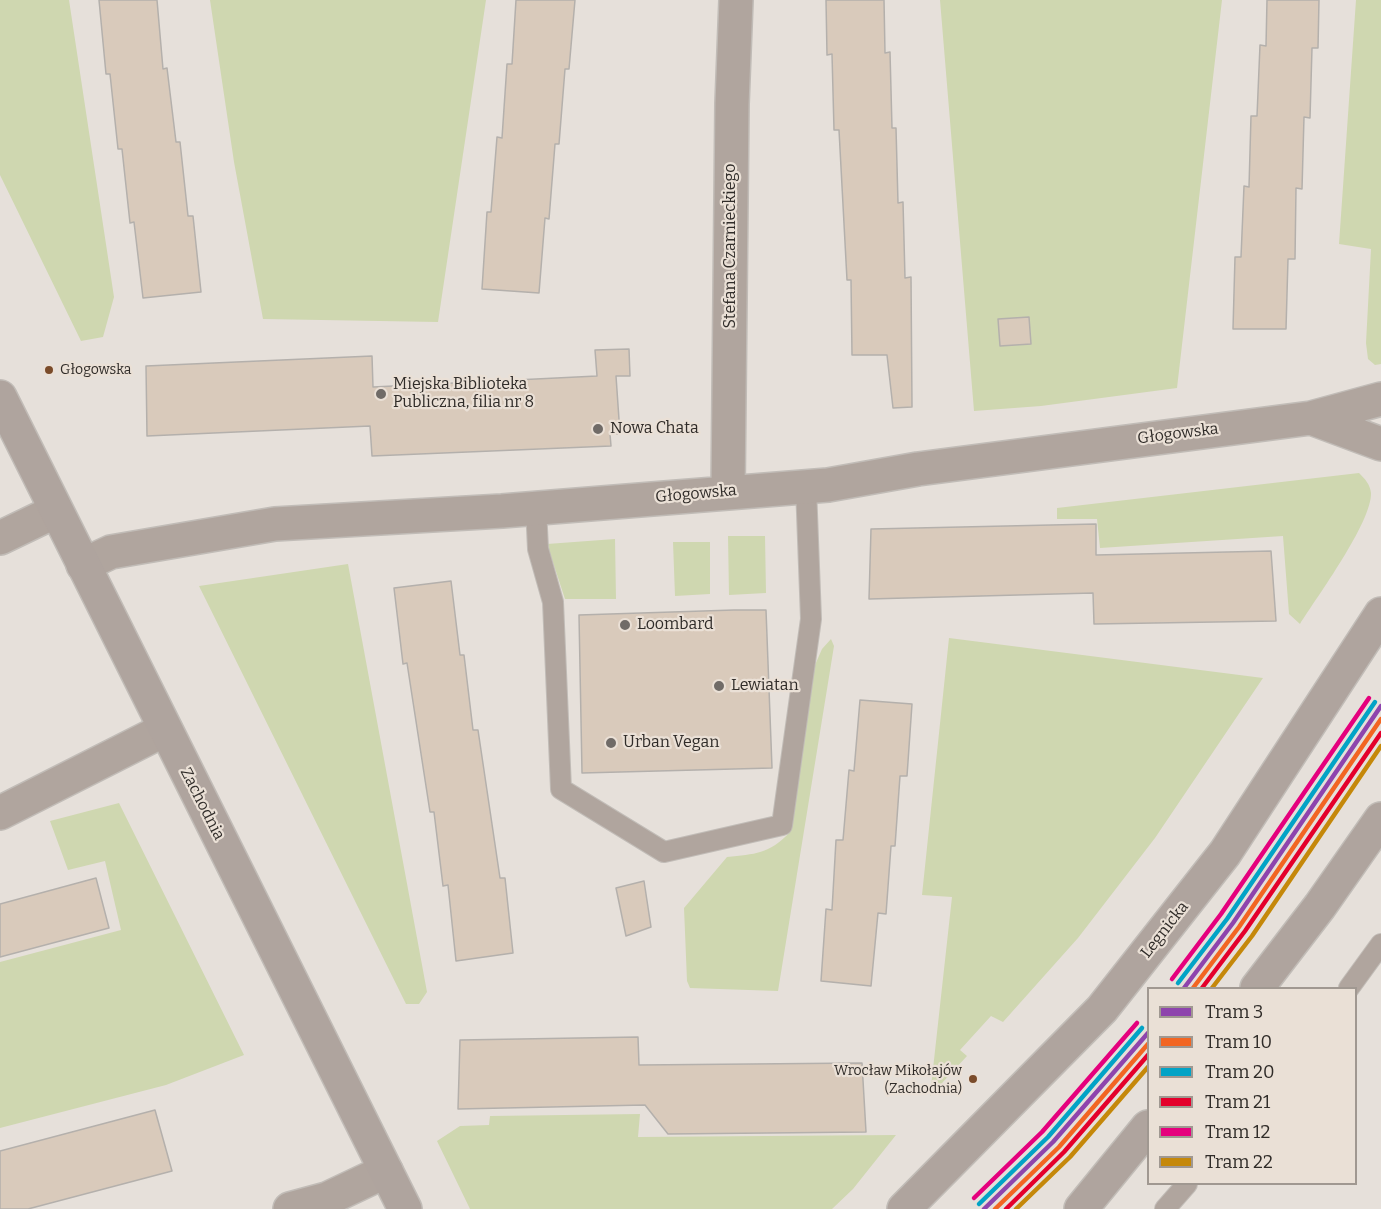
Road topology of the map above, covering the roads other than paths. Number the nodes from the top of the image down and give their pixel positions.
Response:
1 (736, 0) edge
2 (0, 398) edge
3 (1381, 399) edge
4 (1311, 418) junction
5 (1381, 444) edge
6 (806, 487) junction
7 (728, 491) junction
8 (536, 508) junction
9 (56, 512) junction
10 (0, 538) edge
11 (83, 565) junction
12 (1381, 614) edge
13 (164, 730) junction
14 (0, 813) edge
15 (1381, 819) edge
16 (1381, 944) edge
17 (1258, 987) edge
18 (1350, 987) edge
19 (1147, 1129) edge
20 (386, 1171) junction
21 (1185, 1185) edge
22 (290, 1209) edge
23 (405, 1209) edge
24 (904, 1209) edge
25 (1081, 1209) edge
26 (1165, 1209) edge

1 - 7 street, Stefana Czarnieckiego
2 - 9 main road, Zachodnia
3 - 4 street, Głogowska
4 - 5 street, Głogowska
4 - 6 street, Głogowska
6 - 7 street, Głogowska
6 - 8 lane
7 - 8 street, Głogowska
8 - 11 street, Głogowska
9 - 10 street
9 - 11 main road, Zachodnia
11 - 13 main road, Zachodnia
12 - 24 main road, Legnicka
13 - 14 street
13 - 20 main road, Zachodnia
15 - 17 main road
16 - 18 lane
19 - 25 main road
20 - 22 street
20 - 23 main road, Zachodnia
21 - 26 lane

